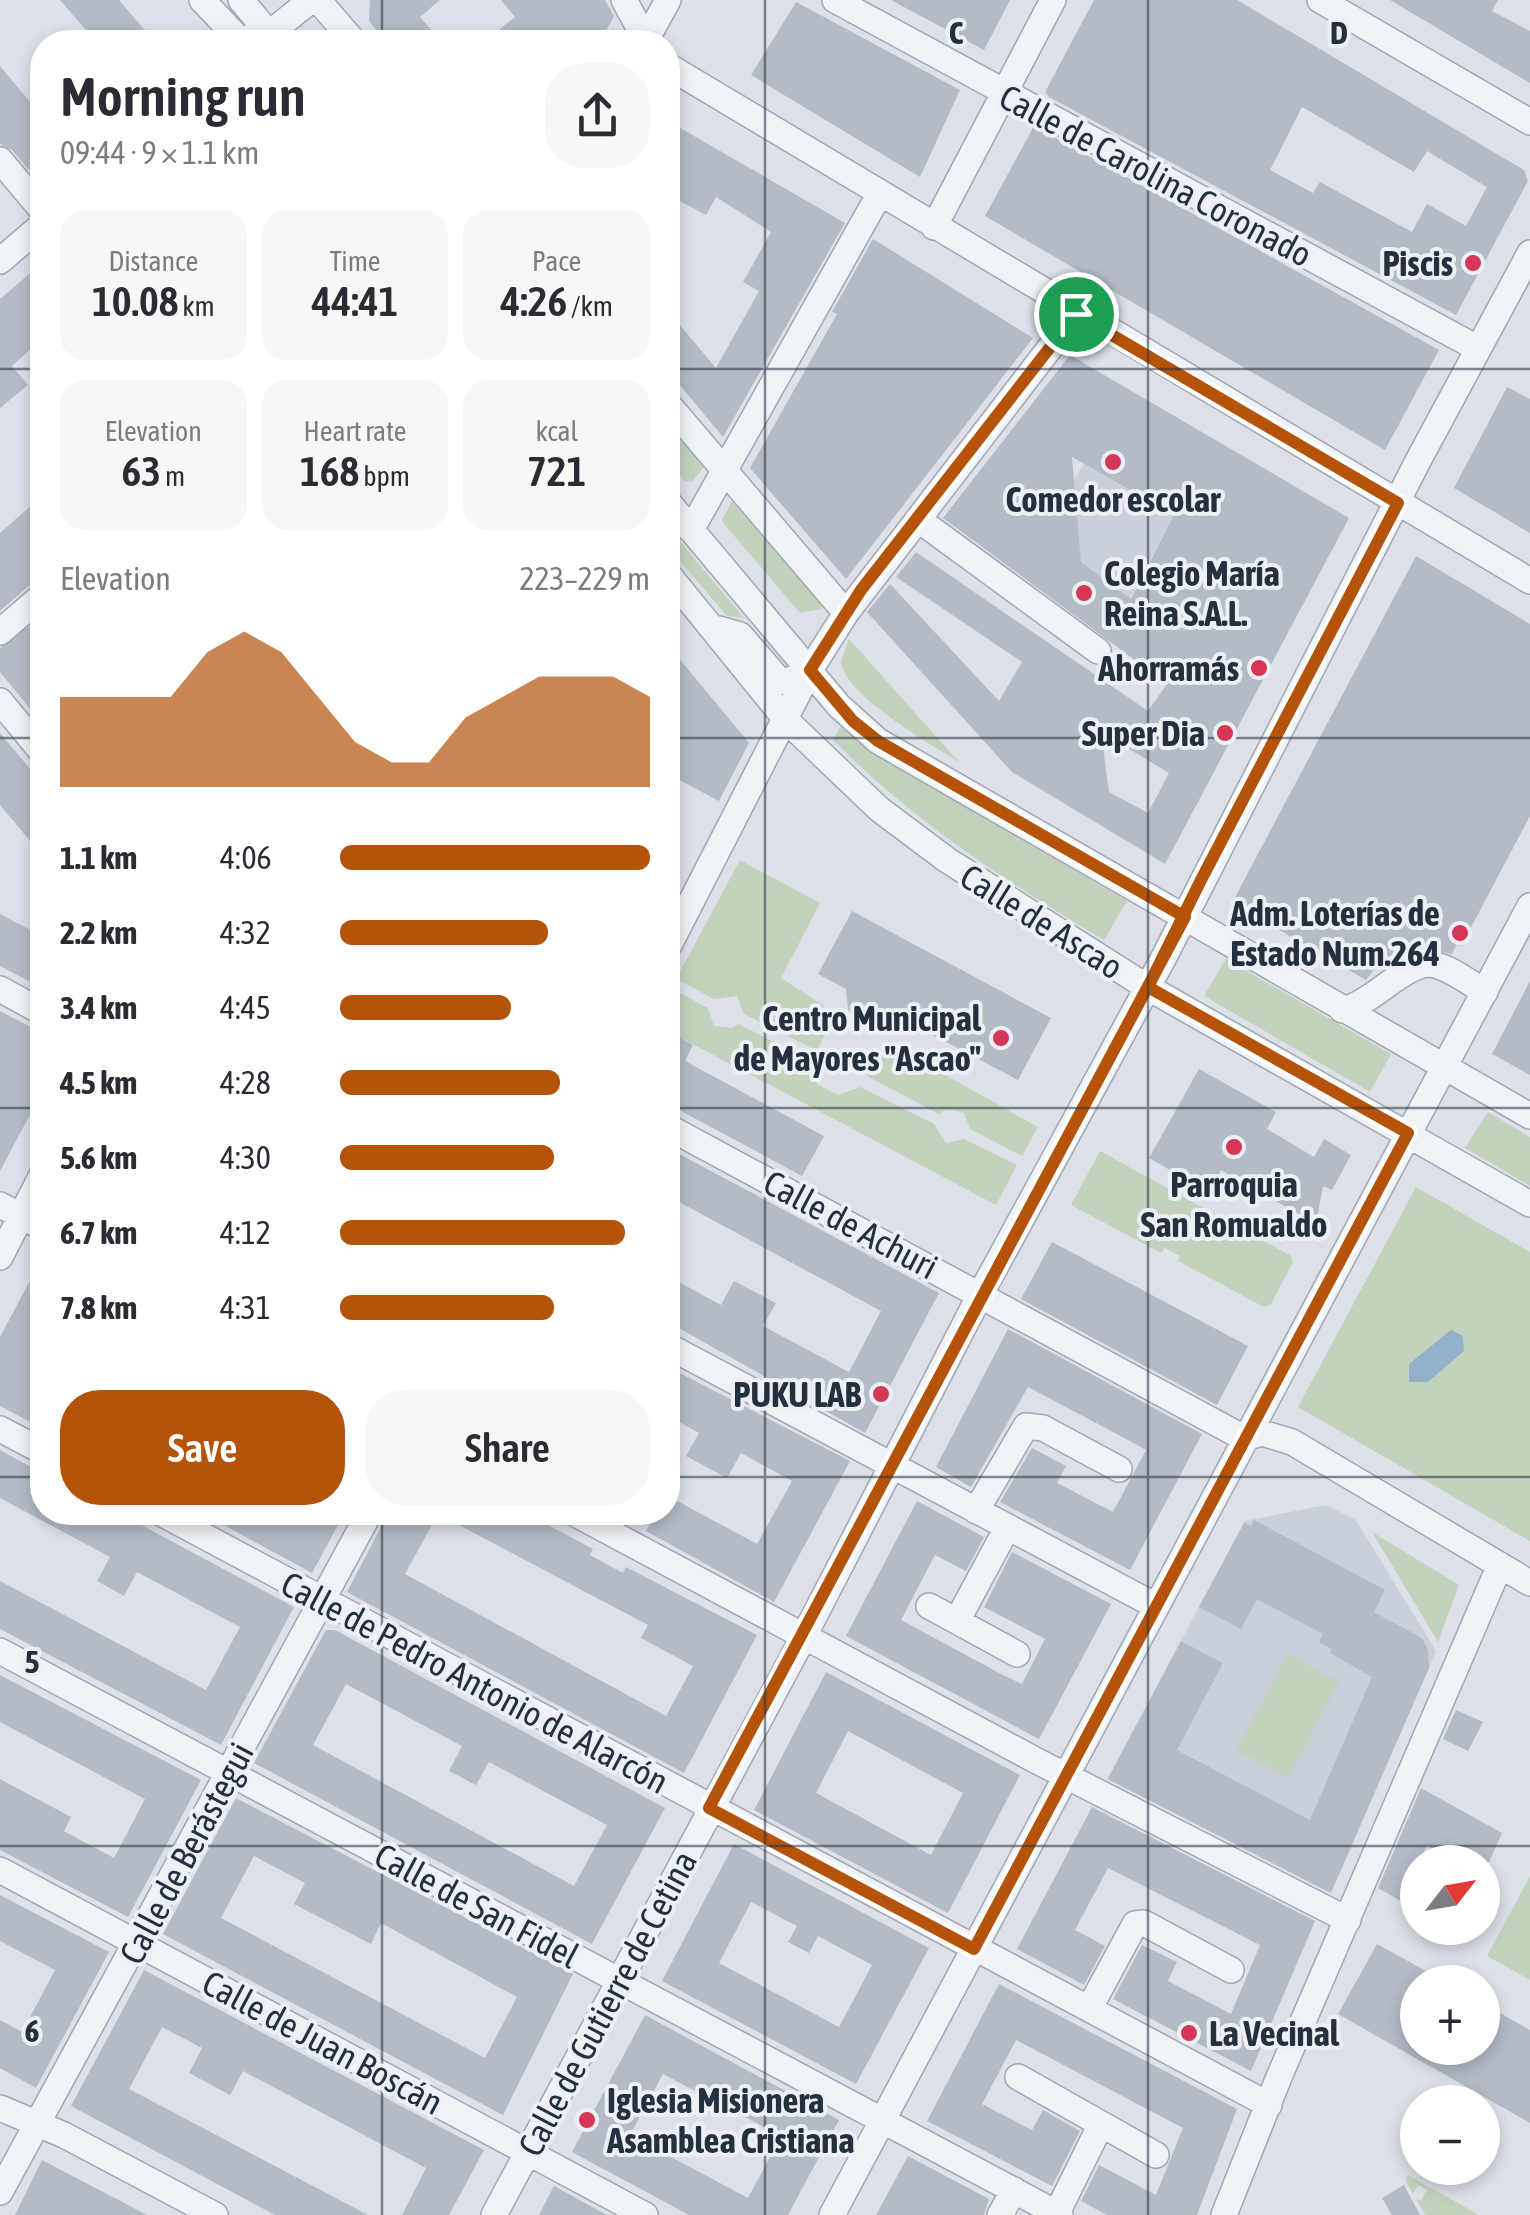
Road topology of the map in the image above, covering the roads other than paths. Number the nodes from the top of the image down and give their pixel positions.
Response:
1 (180, 0) edge
2 (202, 0) edge
3 (241, 0) edge
4 (315, 0) edge
5 (624, 0) edge
6 (668, 0) edge
7 (835, 0) edge
8 (1053, 0) edge
9 (1320, 0) edge
10 (206, 30) edge
11 (230, 30) edge
12 (261, 30) edge
13 (280, 30) edge
14 (343, 30) edge
15 (640, 30) edge
16 (649, 30) edge
17 (680, 73) edge
18 (1004, 93) junction
19 (1530, 122) edge
20 (0, 160) edge
21 (880, 193) junction
22 (30, 196) edge
23 (934, 227) junction
24 (30, 235) edge
25 (1530, 253) edge
26 (0, 261) edge
27 (1076, 314) junction
28 (1478, 348) junction
29 (680, 418) edge
30 (724, 470) junction
31 (1398, 503) junction
32 (680, 517) edge
33 (918, 520) junction
34 (691, 530) junction
35 (1530, 581) edge
36 (680, 592) edge
37 (30, 606) edge
38 (846, 613) junction
39 (711, 627) junction
40 (0, 632) edge
41 (1098, 651) dead end
42 (810, 670) junction
43 (0, 700) edge
44 (788, 722) junction
45 (30, 737) edge
46 (680, 903) edge
47 (1530, 906) edge
48 (1185, 917) junction
49 (1148, 987) junction
50 (0, 990) edge
51 (1485, 992) junction
52 (30, 1006) edge
53 (1342, 1010) junction
54 (1446, 1067) junction
55 (1530, 1116) edge
56 (680, 1133) edge
57 (1408, 1133) junction
58 (1530, 1204) edge
59 (21, 1216) edge
60 (0, 1257) edge
61 (980, 1295) junction
62 (680, 1352) edge
63 (0, 1429) edge
64 (1244, 1438) junction
65 (30, 1445) edge
66 (892, 1463) junction
67 (1119, 1469) dead end
68 (976, 1512) junction
69 (183, 1525) edge
70 (363, 1525) edge
71 (596, 1525) edge
72 (1007, 1528) junction
73 (1500, 1565) junction
74 (1530, 1582) edge
75 (325, 1600) junction
76 (929, 1606) dead end
77 (1156, 1606) junction
78 (957, 1622) junction
79 (804, 1638) junction
80 (0, 1651) edge
81 (1017, 1654) dead end
82 (228, 1774) junction
83 (1065, 1775) junction
84 (709, 1808) junction
85 (0, 1870) edge
86 (1348, 1920) junction
87 (137, 1943) junction
88 (974, 1949) junction
89 (1231, 1970) dead end
90 (620, 1978) junction
91 (1089, 2009) junction
92 (1018, 2076) dead end
93 (1269, 2105) junction
94 (0, 2108) edge
95 (883, 2120) junction
96 (1101, 2124) junction
97 (36, 2125) junction
98 (529, 2150) junction
99 (1156, 2155) dead end
100 (1014, 2190) junction
101 (0, 2192) edge
102 (1058, 2214) edge
103 (215, 2215) edge
104 (494, 2215) edge
105 (645, 2215) edge
106 (832, 2215) edge
107 (1000, 2215) edge
108 (1224, 2215) edge

1 - 10 street
2 - 11 street
3 - 12 street
4 - 13 street
4 - 14 street
5 - 15 street
6 - 16 street
7 - 18 street, Calle de Carolina Coronado
8 - 18 street
9 - 19 street
17 - 21 street
18 - 23 street
18 - 28 street, Calle de Carolina Coronado
20 - 22 street
21 - 23 street
21 - 30 street
23 - 27 street
24 - 26 street
25 - 28 street, Calle de Gutierre de Cetina
27 - 31 street
27 - 33 street
28 - 31 street, Calle de Gutierre de Cetina
29 - 30 street
30 - 34 street
30 - 38 street
31 - 35 street
31 - 48 street, Calle de Gutierre de Cetina
32 - 34 street, Calle de Ascao
33 - 38 street
33 - 41 street
34 - 42 street, Calle de Ascao
36 - 39 street, Calle de Ascao
37 - 40 street
38 - 42 street
39 - 42 street
39 - 44 street, Calle de Ascao
42 - 44 street
42 - 48 street, Calle de Ascao
43 - 45 street
44 - 46 street
44 - 49 street, Calle de Ascao
47 - 51 street
48 - 49 street, Calle de Gutierre de Cetina
48 - 53 street, Calle de Ascao
49 - 57 street, Calle de Ascao
49 - 61 street, Calle de Gutierre de Cetina
50 - 52 street
51 - 53 street
51 - 54 street
53 - 54 street, Calle de Ascao
54 - 55 street, Calle de Ascao
54 - 57 street
56 - 61 street, Calle de Achuri
57 - 58 street, Calle de Ascao
57 - 64 street
59 - 60 street
61 - 64 street, Calle de Achuri
61 - 66 street, Calle de Gutierre de Cetina
62 - 66 street
63 - 65 street
64 - 73 street
64 - 77 street
66 - 68 street
66 - 79 street, Calle de Gutierre de Cetina
67 - 68 street
68 - 72 street
69 - 75 street, Calle de Pedro Antonio de Alarcón
70 - 75 street, Calle de Berástegui
71 - 79 street
72 - 77 street
72 - 78 street
73 - 74 street
73 - 86 street
75 - 82 street, Calle de Berástegui
75 - 84 street, Calle de Pedro Antonio de Alarcón
76 - 78 street
77 - 83 street
78 - 81 street
79 - 83 street
79 - 84 street, Calle de Gutierre de Cetina
80 - 82 street, Calle de San Fidel
82 - 87 street, Calle de Berástegui
82 - 90 street, Calle de San Fidel
83 - 86 street
83 - 88 street
84 - 88 street, Calle de Pedro Antonio de Alarcón
84 - 90 street, Calle de Gutierre de Cetina
85 - 87 street, Calle de Juan Boscán
86 - 93 street
87 - 97 street, Calle de Berástegui
87 - 98 street, Calle de Juan Boscán
88 - 91 street, Calle de Pedro Antonio de Alarcón
88 - 95 street
89 - 91 street
90 - 95 street, Calle de San Fidel
90 - 98 street, Calle de Gutierre de Cetina
91 - 93 street, Calle de Pedro Antonio de Alarcón
92 - 96 street
93 - 108 street
94 - 97 street
95 - 100 street, Calle de San Fidel
95 - 106 street
96 - 99 street
96 - 102 street
97 - 101 street, Calle de Berástegui
97 - 103 street
98 - 104 street, Calle de Gutierre de Cetina
98 - 105 street, Calle de Juan Boscán
100 - 102 street, Calle de San Fidel
100 - 107 street

